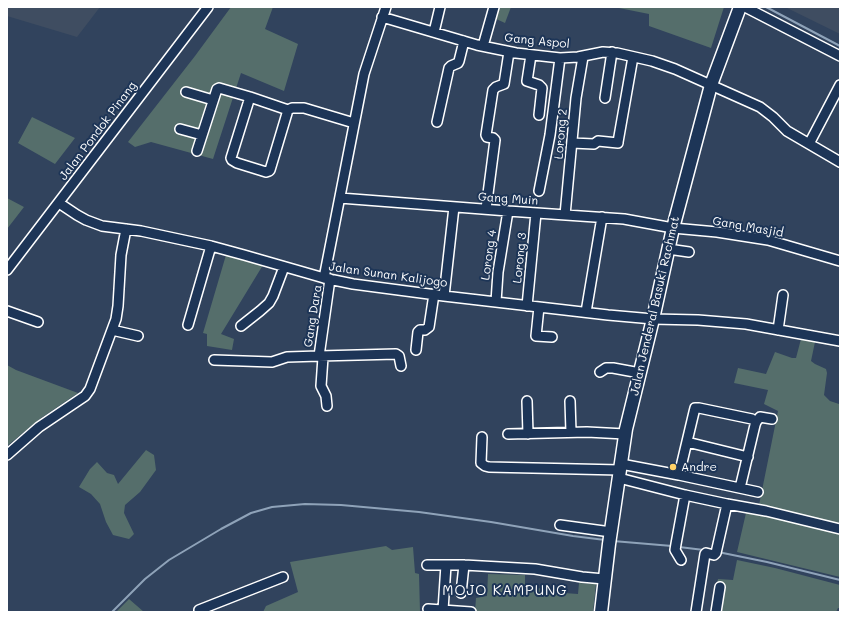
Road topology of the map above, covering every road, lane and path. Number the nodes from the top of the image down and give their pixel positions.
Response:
1 (208, 7) edge
2 (386, 7) edge
3 (440, 7) edge
4 (494, 7) edge
5 (740, 7) edge
6 (744, 7) edge
7 (382, 17) junction
8 (434, 32) junction
9 (464, 41) junction
10 (483, 46) junction
11 (510, 52) junction
12 (612, 52) junction
13 (531, 54) junction
14 (583, 56) junction
15 (633, 56) junction
16 (840, 56) edge
17 (560, 58) junction
18 (711, 85) junction
19 (840, 85) edge
20 (186, 92) dead end
21 (250, 97) junction
22 (605, 98) dead end
23 (213, 100) junction
24 (288, 110) junction
25 (539, 115) dead end
26 (437, 122) dead end
27 (354, 123) junction
28 (180, 129) dead end
29 (202, 135) junction
30 (572, 143) junction
31 (808, 144) junction
32 (197, 151) dead end
33 (840, 162) edge
34 (539, 191) dead end
35 (340, 198) junction
36 (59, 202) junction
37 (454, 207) junction
38 (486, 209) junction
39 (508, 212) junction
40 (536, 213) junction
41 (565, 215) junction
42 (602, 217) junction
43 (673, 228) junction
44 (126, 229) junction
45 (211, 246) junction
46 (668, 249) junction
47 (689, 252) dead end
48 (840, 261) edge
49 (284, 267) junction
50 (7, 270) edge
51 (327, 279) junction
52 (439, 295) junction
53 (783, 295) dead end
54 (496, 302) junction
55 (527, 306) junction
56 (539, 307) junction
57 (7, 311) edge
58 (586, 312) junction
59 (653, 319) junction
60 (38, 322) dead end
61 (188, 324) dead end
62 (241, 326) dead end
63 (112, 330) junction
64 (778, 330) junction
65 (138, 336) dead end
66 (552, 337) dead end
67 (840, 341) edge
68 (416, 350) dead end
69 (321, 356) junction
70 (214, 360) dead end
71 (401, 366) dead end
72 (600, 372) dead end
73 (640, 373) junction
74 (527, 401) dead end
75 (570, 401) dead end
76 (327, 406) dead end
77 (772, 419) dead end
78 (756, 422) junction
79 (571, 432) junction
80 (508, 434) dead end
81 (528, 434) junction
82 (625, 434) junction
83 (482, 438) dead end
84 (687, 442) junction
85 (7, 455) edge
86 (748, 457) junction
87 (620, 471) junction
88 (679, 475) junction
89 (740, 488) junction
90 (758, 492) dead end
91 (685, 495) junction
92 (727, 504) junction
93 (560, 524) dead end
94 (840, 528) edge
95 (610, 536) junction
96 (681, 560) dead end
97 (427, 565) dead end
98 (446, 565) junction
99 (464, 565) junction
100 (284, 577) dead end
101 (604, 579) junction
102 (720, 587) dead end
103 (461, 592) dead end
104 (428, 609) dead end
105 (443, 610) junction
106 (198, 611) edge
107 (471, 612) edge
108 (601, 612) edge
109 (696, 612) edge
110 (716, 612) edge

1 - 36 street, Jalan Pondok Pinang
2 - 7 street, Gang Dara
3 - 8 street
4 - 10 street
5 - 18 main road, Jalan Jenderal Basuki Rachmat
6 - 16 street
7 - 8 street, Gang Aspol
7 - 27 street, Gang Dara
8 - 9 street, Gang Aspol
9 - 10 street, Gang Aspol
9 - 26 street
10 - 11 street, Gang Aspol
11 - 13 street, Gang Aspol
11 - 38 street
12 - 14 street, Gang Aspol
12 - 15 street, Gang Aspol
12 - 22 street
13 - 17 street, Gang Aspol
13 - 25 street
14 - 17 street, Gang Aspol
14 - 30 street, Lorong 2
15 - 18 street, Gang Aspol
15 - 30 street
17 - 34 street
18 - 31 street, Gang Aspol
18 - 43 main road, Jalan Jenderal Basuki Rachmat
19 - 31 street
20 - 23 street
21 - 23 street
21 - 24 street
21 - 24 street
23 - 29 street
24 - 27 street
27 - 35 street, Gang Dara
28 - 29 street
29 - 32 street
30 - 41 street, Lorong 2
31 - 33 street, Gang Aspol
35 - 37 street, Gang Muin
35 - 51 street, Gang Dara
36 - 44 street, Jalan Sunan Kalijogo
36 - 50 street, Jalan Pondok Pinang
37 - 38 street, Gang Muin
37 - 52 street
38 - 39 street, Gang Muin
39 - 40 street, Gang Muin
39 - 54 street, Lorong 4
40 - 41 street, Gang Muin
40 - 55 street, Lorong 3
41 - 42 street, Gang Muin
42 - 43 street, Gang Muin
42 - 58 street
43 - 46 main road, Jalan Jenderal Basuki Rachmat
43 - 48 street, Gang Masjid
44 - 45 street, Jalan Sunan Kalijogo
44 - 63 street
45 - 49 street, Jalan Sunan Kalijogo
45 - 61 street
46 - 47 street
46 - 59 main road, Jalan Jenderal Basuki Rachmat
49 - 51 street, Jalan Sunan Kalijogo
49 - 62 street
51 - 52 street, Jalan Sunan Kalijogo
51 - 69 street, Gang Dara
52 - 54 street, Jalan Sunan Kalijogo
52 - 68 street
53 - 64 street
54 - 55 street, Jalan Sunan Kalijogo
55 - 56 street, Jalan Sunan Kalijogo
56 - 58 street, Jalan Sunan Kalijogo
56 - 66 street
57 - 60 street
58 - 59 street, Jalan Sunan Kalijogo
59 - 64 street, Jalan Sunan Kalijogo
59 - 73 main road, Jalan Jenderal Basuki Rachmat
63 - 65 street
63 - 85 street
64 - 67 street, Jalan Sunan Kalijogo
69 - 70 street, Gang Dara
69 - 71 street, Gang Dara
69 - 76 street
72 - 73 street
73 - 82 main road, Jalan Jenderal Basuki Rachmat
74 - 81 street
75 - 79 street
77 - 78 street
78 - 84 street
78 - 86 street
79 - 81 street
79 - 82 street
80 - 81 street
82 - 87 main road, Jalan Jenderal Basuki Rachmat
83 - 87 street
84 - 86 street
84 - 88 street
86 - 89 street
87 - 88 street
87 - 91 street
87 - 95 main road, Jalan Jenderal Basuki Rachmat
88 - 89 street
89 - 90 street
91 - 92 street
91 - 96 street
92 - 94 street
92 - 109 street
93 - 95 street
95 - 101 main road, Jalan Jenderal Basuki Rachmat
97 - 98 street
98 - 99 street
98 - 105 street
99 - 101 street
99 - 103 street
100 - 106 street
101 - 108 main road, Jalan Jenderal Basuki Rachmat
102 - 110 street
104 - 105 street
105 - 107 street

